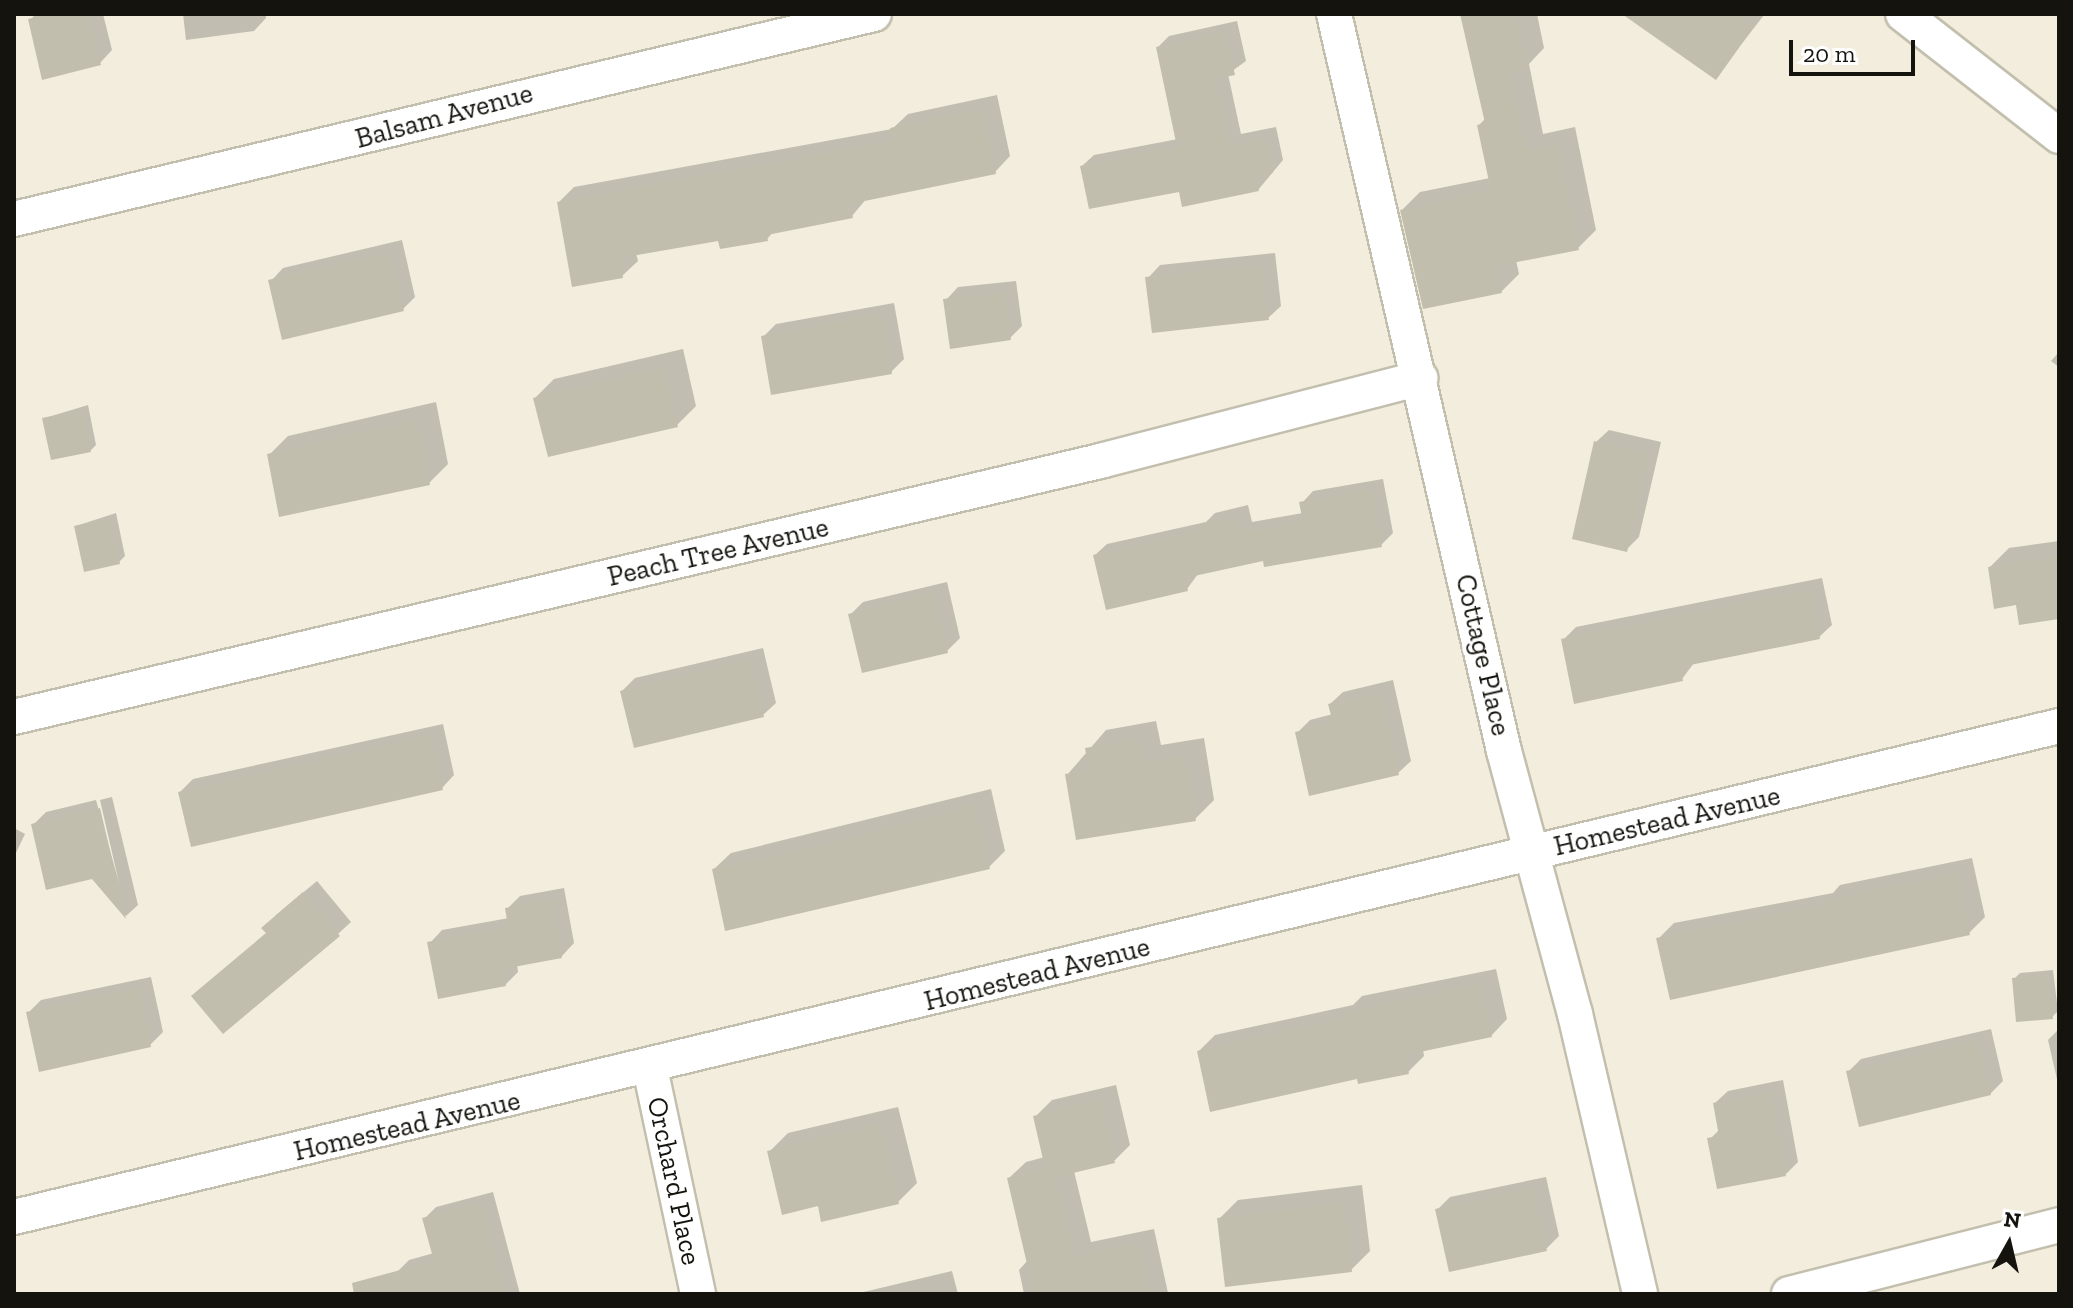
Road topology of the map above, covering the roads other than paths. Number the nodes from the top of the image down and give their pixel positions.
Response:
1 (874, 14) edge
2 (1334, 14) edge
3 (1903, 14) edge
4 (2059, 136) edge
5 (14, 219) edge
6 (1420, 378) junction
7 (14, 717) edge
8 (2059, 726) edge
9 (1532, 853) junction
10 (650, 1068) junction
11 (14, 1217) edge
12 (2059, 1225) edge
13 (698, 1294) edge
14 (1640, 1294) edge
15 (1789, 1294) edge

1 - 5 street, Balsam Avenue
2 - 6 street, Cottage Place
3 - 4 street
6 - 7 street, Peach Tree Avenue
6 - 9 street, Cottage Place
8 - 9 street, Homestead Avenue
9 - 10 street, Homestead Avenue
9 - 14 street, Cottage Place
10 - 11 street, Homestead Avenue
10 - 13 street, Orchard Place
12 - 15 street

